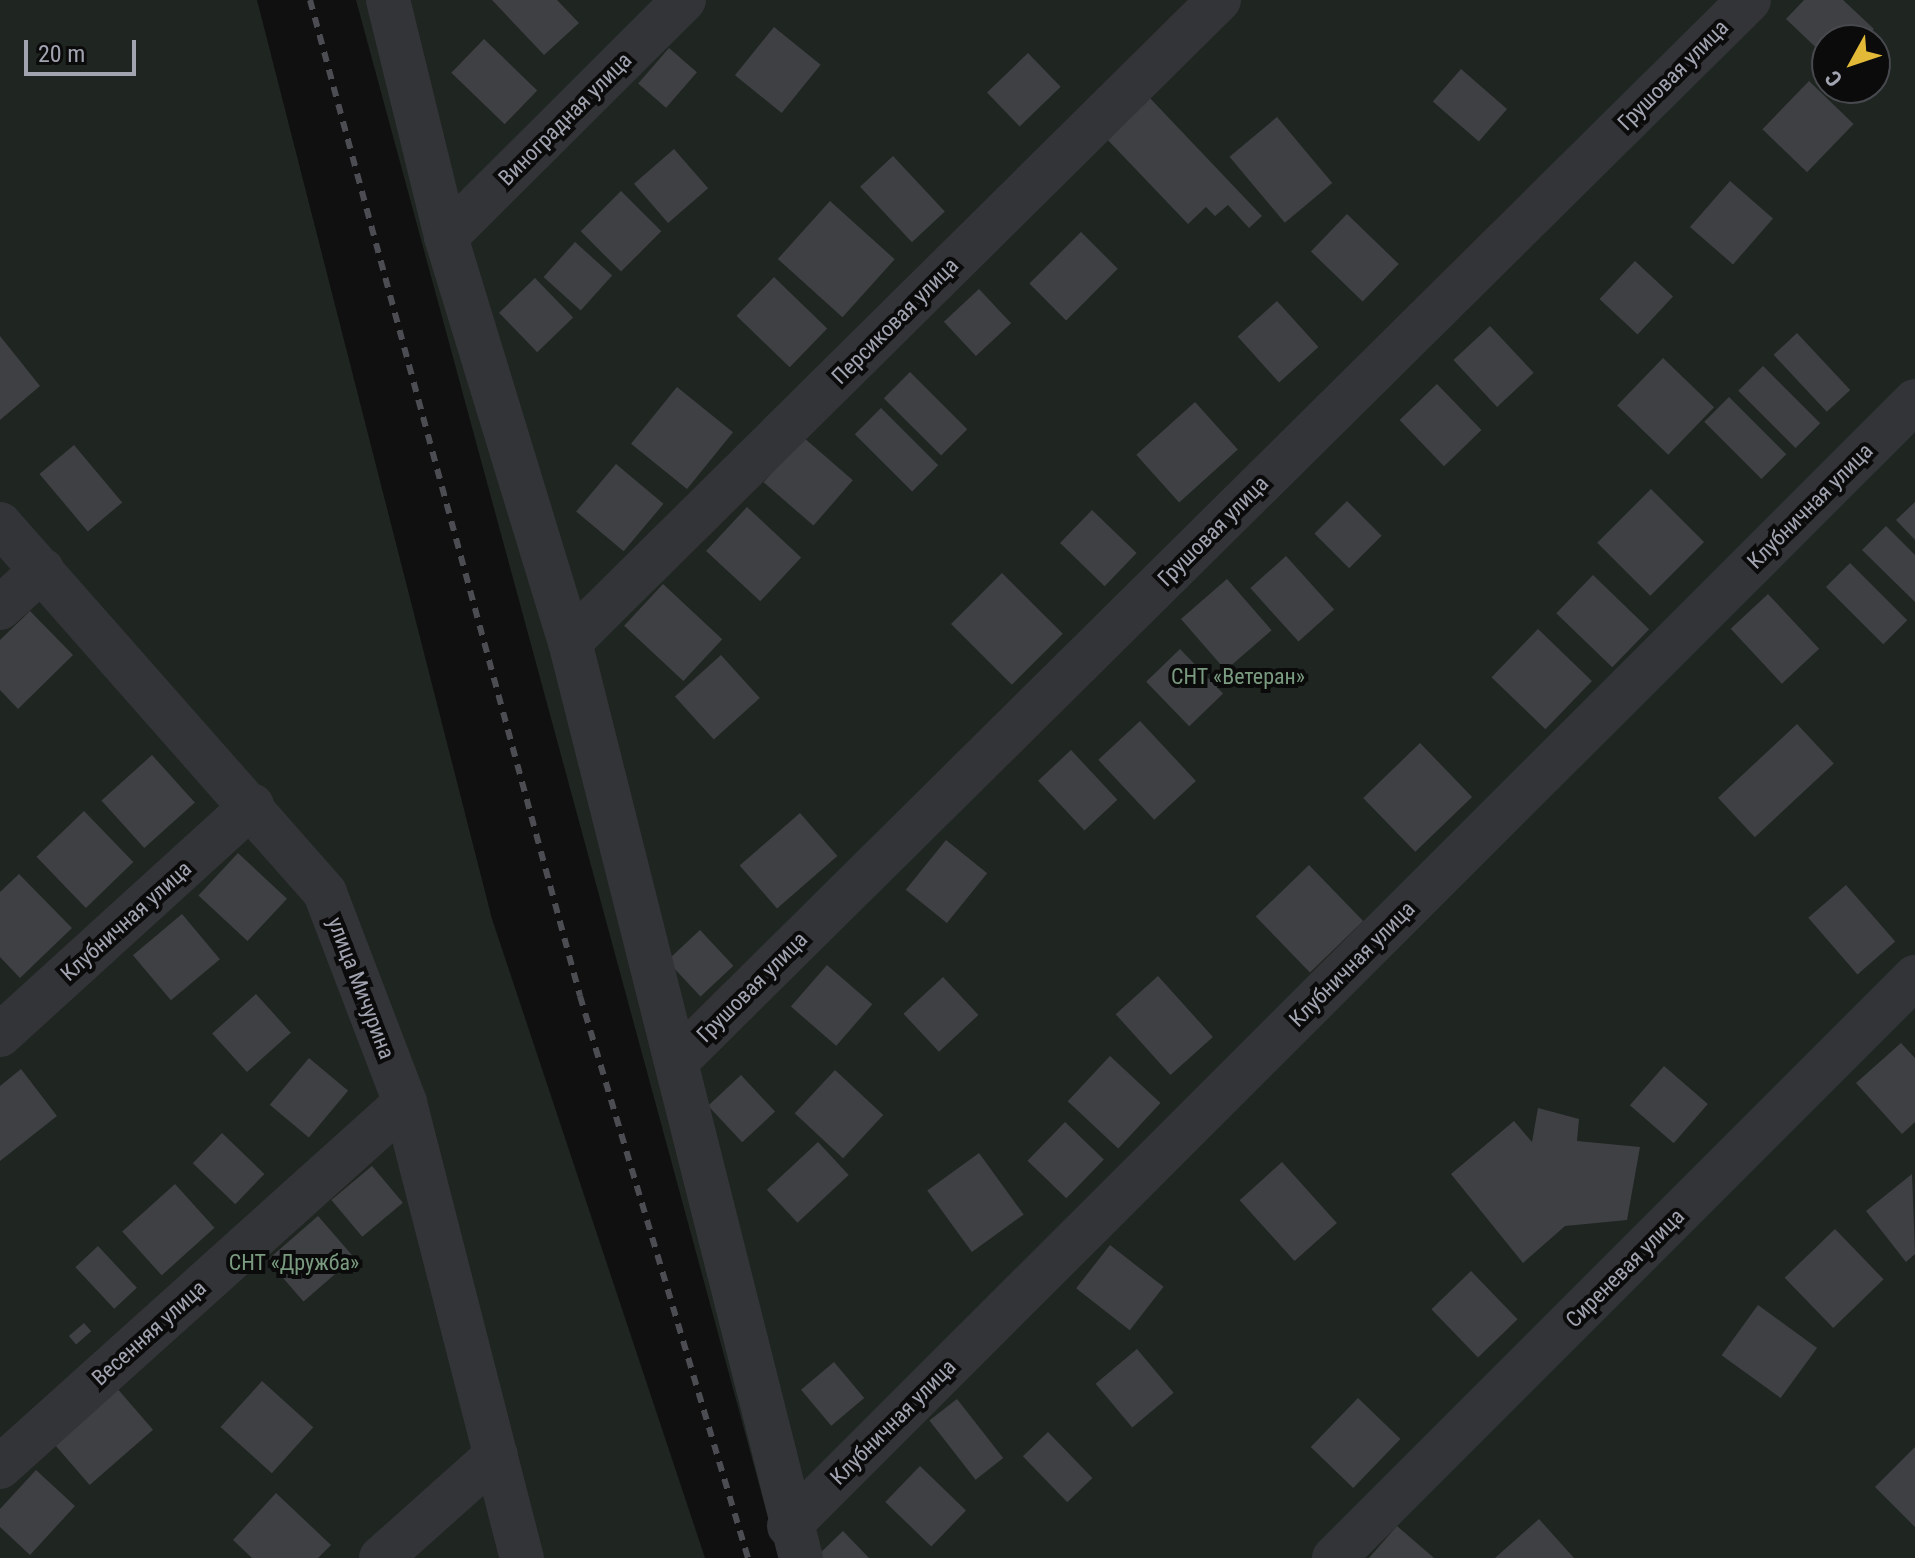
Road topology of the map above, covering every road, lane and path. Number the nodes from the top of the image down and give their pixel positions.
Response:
1 (388, 0) edge
2 (684, 0) edge
3 (1219, 0) edge
4 (1749, 0) edge
5 (446, 237) junction
6 (1915, 401) edge
7 (0, 524) edge
8 (42, 570) junction
9 (0, 608) edge
10 (570, 642) junction
11 (252, 806) junction
12 (1915, 977) edge
13 (0, 1035) edge
14 (677, 1061) junction
15 (405, 1103) junction
16 (496, 1455) junction
17 (0, 1467) edge
18 (795, 1542) edge
19 (381, 1558) edge
20 (522, 1558) edge
21 (1334, 1558) edge

1 - 5 street
2 - 5 street, Виноградная улица
3 - 10 street, Персиковая улица
4 - 14 street, Грушовая улица
5 - 10 street
6 - 18 street, Клубничная улица
7 - 8 street, улица Мичурина
8 - 9 street
8 - 11 street, улица Мичурина
10 - 14 street
11 - 13 street, Клубничная улица
11 - 15 street, улица Мичурина
12 - 21 street, Сиреневая улица
14 - 18 street
15 - 16 street, улица Мичурина
15 - 17 street, Весенняя улица
16 - 19 street
16 - 20 street, улица Мичурина

